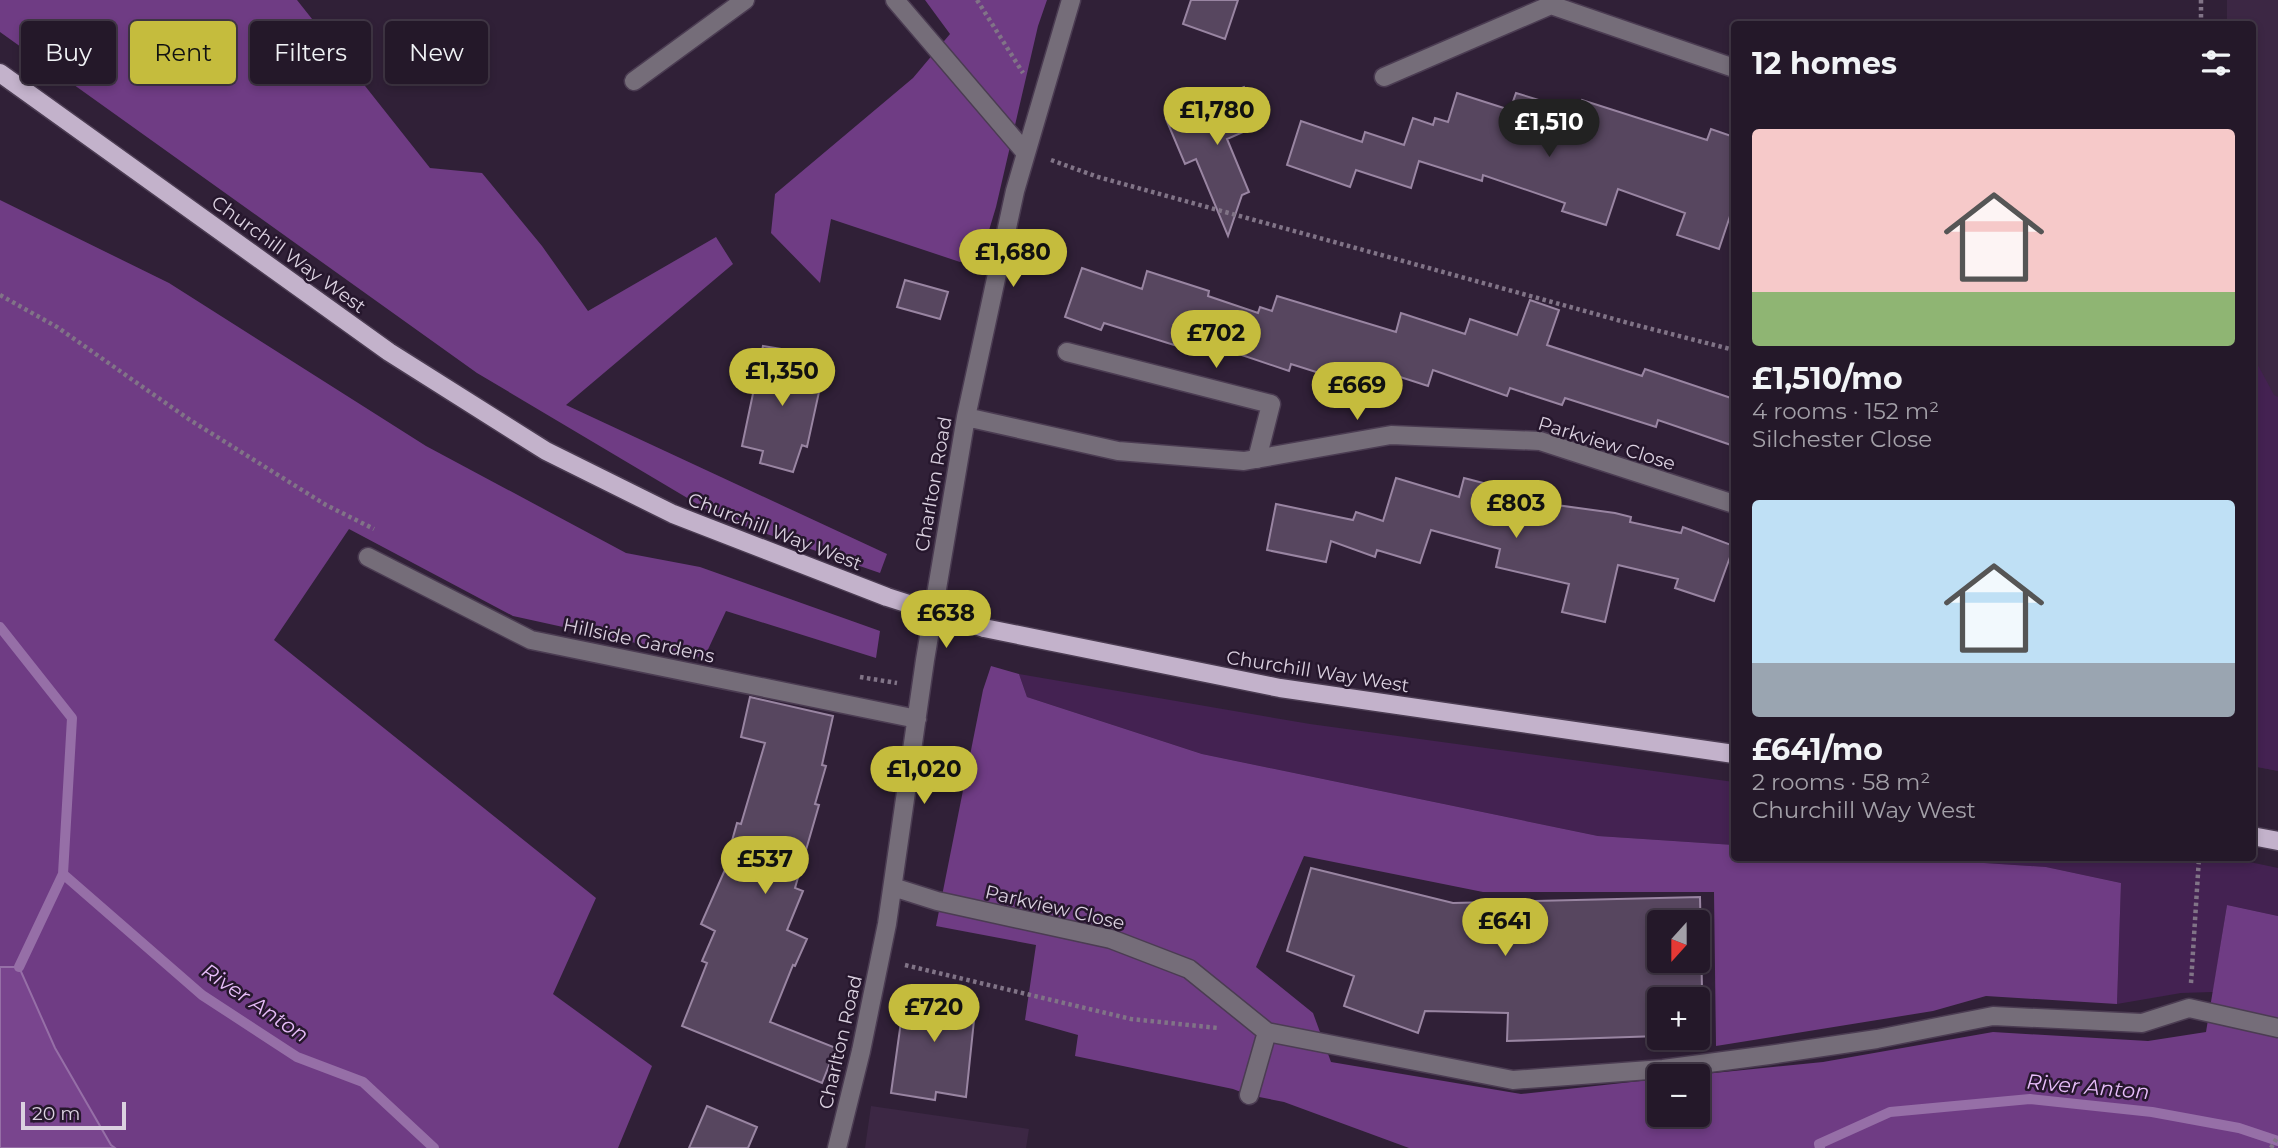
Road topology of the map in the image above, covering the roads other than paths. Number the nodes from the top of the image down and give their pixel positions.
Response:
1 (745, 0) edge
2 (895, 0) edge
3 (1071, 0) edge
4 (1551, 3) edge
5 (1731, 67) edge
6 (0, 73) edge
7 (1384, 77) dead end
8 (634, 81) dead end
9 (1025, 152) junction
10 (1066, 352) dead end
11 (966, 417) junction
12 (1257, 459) junction
13 (1731, 503) edge
14 (368, 557) dead end
15 (917, 719) junction
16 (1731, 754) edge
17 (2256, 837) edge
18 (2278, 841) edge
19 (893, 887) junction
20 (2278, 1028) edge
21 (1267, 1032) junction
22 (1248, 1095) dead end
23 (837, 1148) edge

1 - 8 street
2 - 9 street
3 - 9 street, Charlton Road
4 - 5 street
4 - 7 street
6 - 16 main road, Churchill Way West, bridge
9 - 11 street, Charlton Road
10 - 12 street
11 - 12 street, Parkview Close
11 - 15 street, Charlton Road
12 - 13 street, Parkview Close
14 - 15 street, Hillside Gardens
15 - 19 street, Charlton Road
17 - 18 main road
19 - 21 street, Parkview Close
19 - 23 street, Charlton Road
20 - 21 street
21 - 22 street

